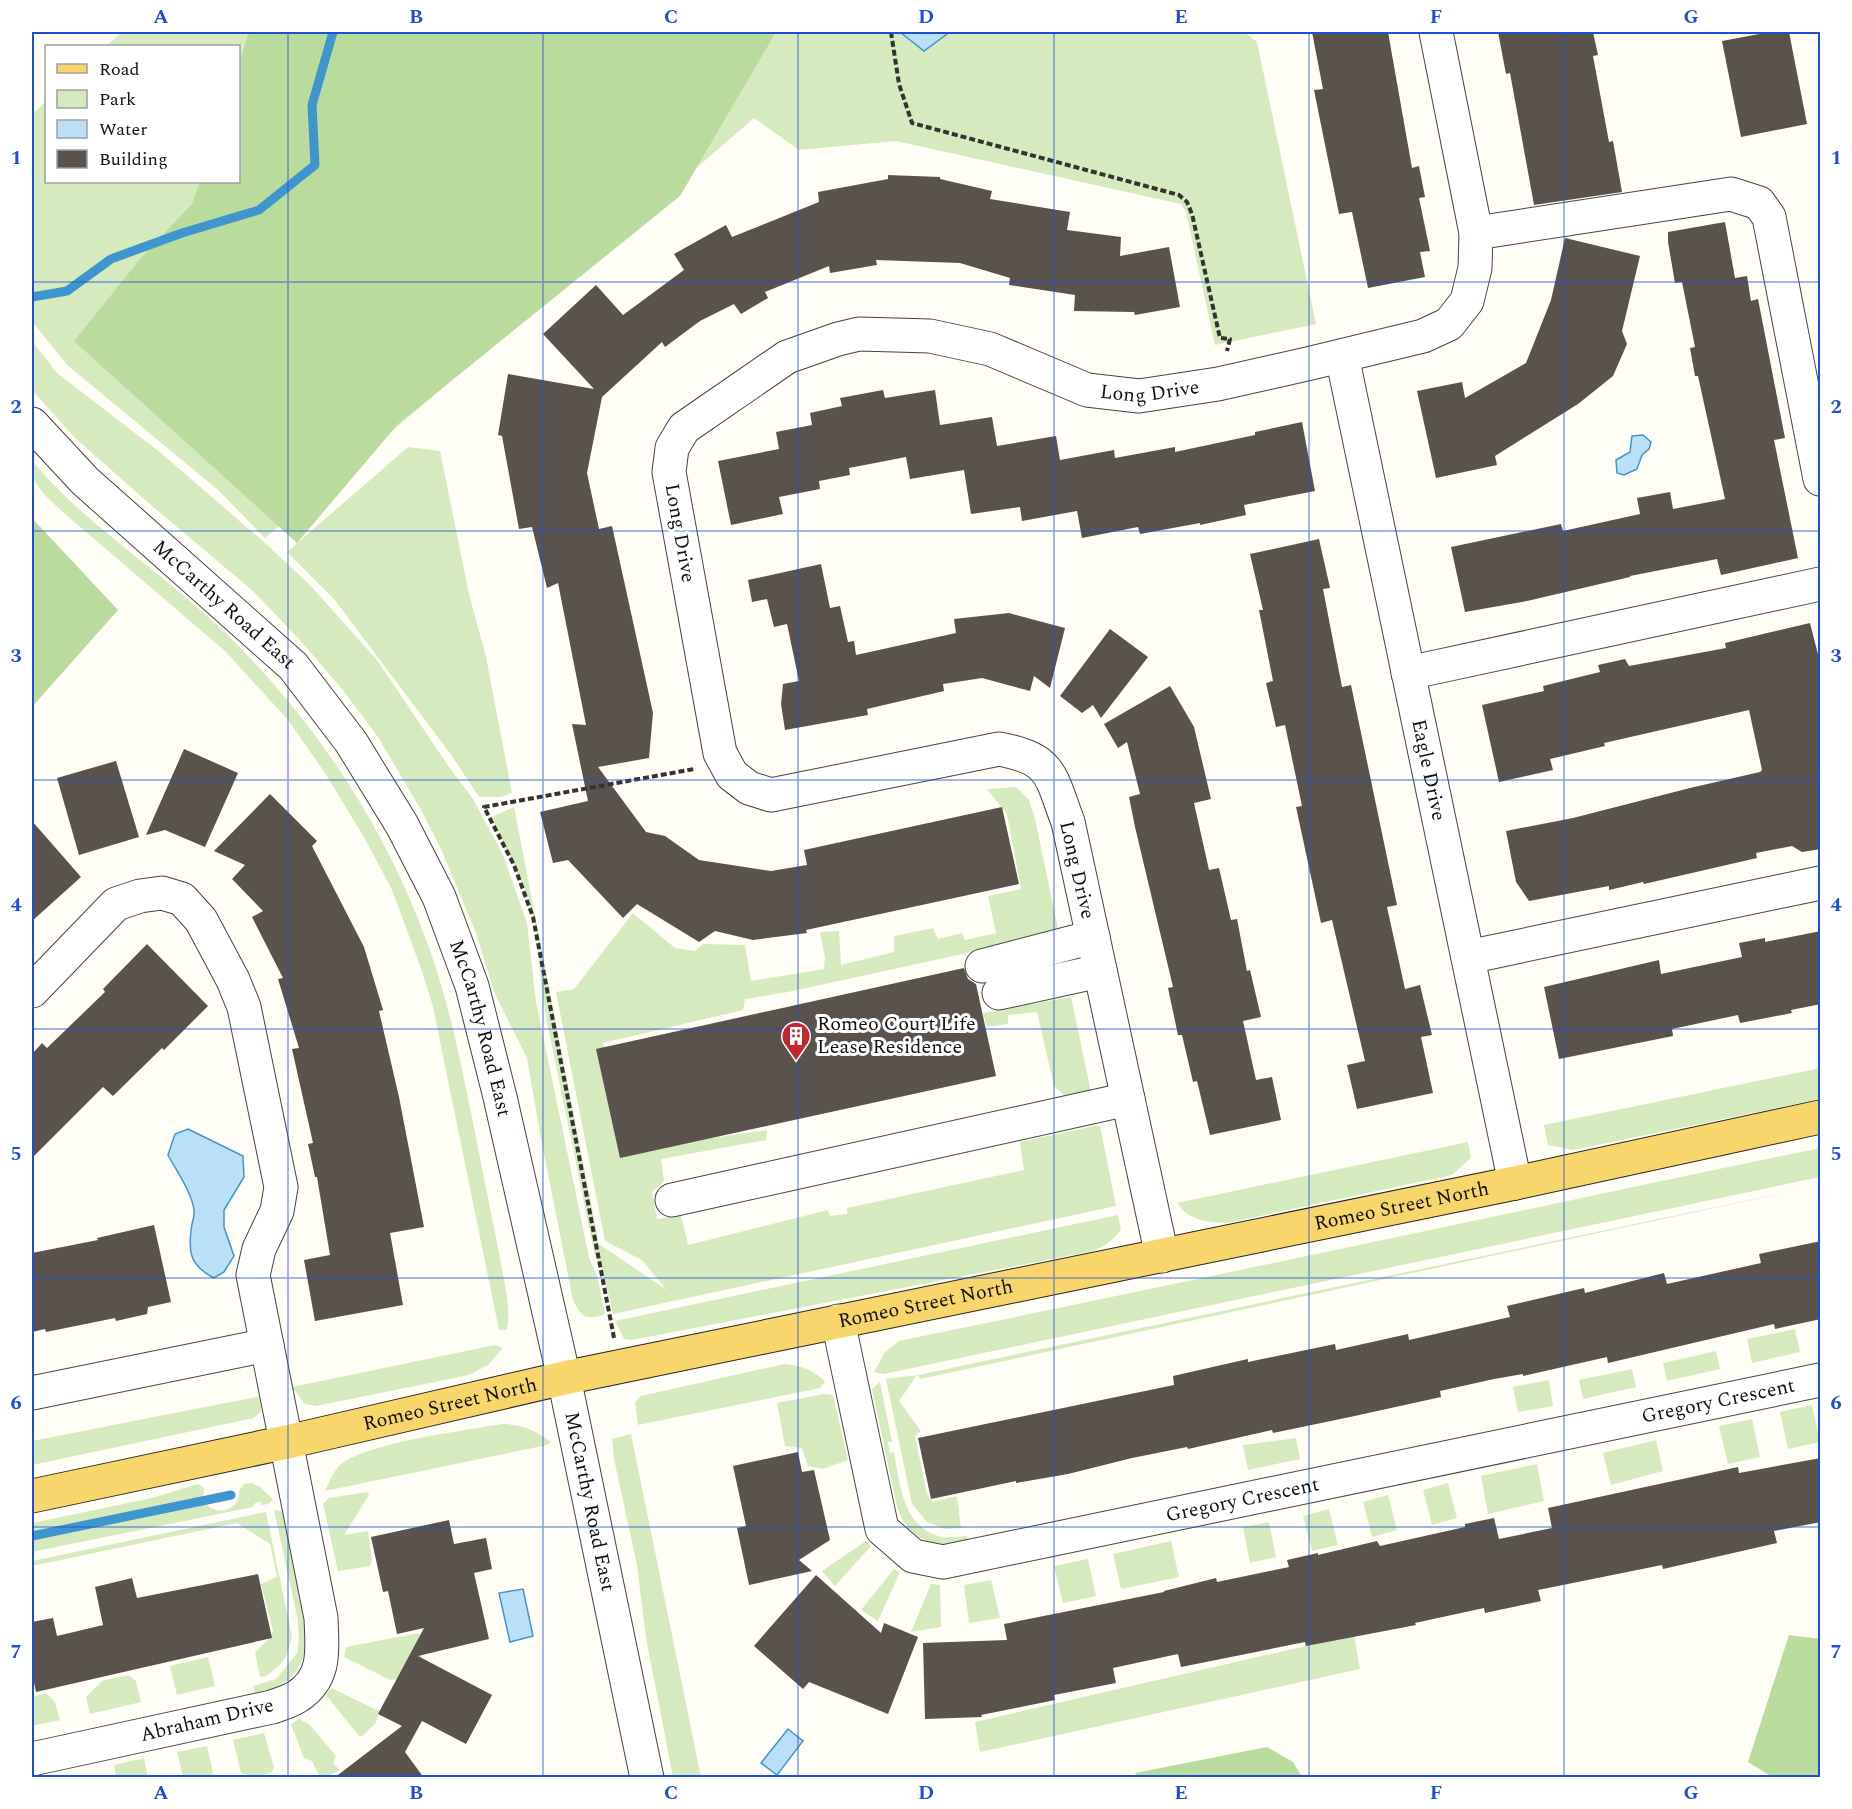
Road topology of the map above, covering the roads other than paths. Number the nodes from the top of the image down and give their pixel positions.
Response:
1 (1436, 32) edge
2 (1476, 233) junction
3 (1342, 356) junction
4 (32, 424) edge
5 (1821, 478) edge
6 (1821, 584) edge
7 (1408, 673) junction
8 (1821, 883) edge
9 (1093, 937) junction
10 (1468, 957) junction
11 (981, 966) dead end
12 (1100, 971) junction
13 (32, 990) edge
14 (999, 993) dead end
15 (1128, 1099) junction
16 (1821, 1118) edge
17 (1515, 1183) junction
18 (672, 1200) dead end
19 (1162, 1256) junction
20 (838, 1321) junction
21 (267, 1345) junction
22 (564, 1378) junction
23 (1821, 1380) edge
24 (32, 1393) edge
25 (287, 1442) junction
26 (32, 1496) edge
27 (32, 1759) edge
28 (647, 1778) edge

1 - 2 street, Long Drive
2 - 3 street, Long Drive
2 - 5 street
3 - 7 street, Eagle Drive
3 - 9 street, Long Drive
4 - 22 street, McCarthy Road East
6 - 7 street
7 - 10 street, Eagle Drive
8 - 10 street
9 - 11 street
9 - 12 street, Long Drive
10 - 17 street, Eagle Drive
12 - 14 street
12 - 15 street, Long Drive
13 - 21 street, Abraham Drive
15 - 18 street
15 - 19 street, Long Drive
16 - 17 main road, Romeo Street North
17 - 19 main road, Romeo Street North
19 - 20 main road, Romeo Street North
20 - 22 main road, Romeo Street North
20 - 23 street, Gregory Crescent
21 - 24 street
21 - 25 street, Abraham Drive
22 - 25 main road, Romeo Street North
22 - 28 street, McCarthy Road East
25 - 26 main road, Romeo Street North
25 - 27 street, Abraham Drive

